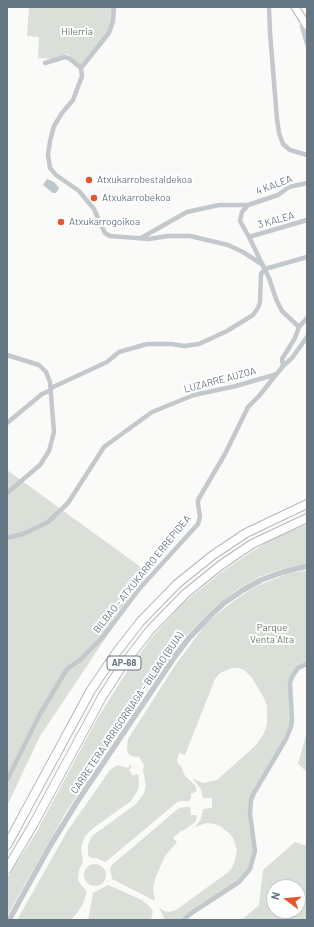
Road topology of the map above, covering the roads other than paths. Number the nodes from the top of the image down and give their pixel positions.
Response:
1 (114, 7) edge
2 (269, 7) edge
3 (295, 7) edge
4 (303, 19) junction
5 (307, 26) edge
6 (307, 44) edge
7 (45, 63) dead end
8 (81, 68) junction
9 (307, 155) edge
10 (307, 183) edge
11 (248, 205) junction
12 (307, 220) edge
13 (249, 237) junction
14 (141, 238) junction
15 (307, 257) edge
16 (264, 267) junction
17 (307, 318) edge
18 (299, 327) junction
19 (307, 337) edge
20 (7, 355) edge
21 (283, 366) junction
22 (277, 374) junction
23 (51, 389) junction
24 (7, 423) edge
25 (7, 493) edge
26 (307, 504) edge
27 (307, 518) edge
28 (7, 538) edge
29 (307, 566) edge
30 (307, 664) edge
31 (7, 780) edge
32 (7, 845) edge
33 (7, 869) edge
34 (9, 920) edge
35 (184, 920) edge

1 - 8 street
2 - 9 street
3 - 4 main road
4 - 5 main road
4 - 6 street
7 - 8 street
8 - 14 street
10 - 11 street, 4 KALEA
11 - 13 street
11 - 14 street
12 - 13 street, 3 KALEA
13 - 16 street
14 - 16 street
15 - 16 street
16 - 18 street
16 - 23 street
17 - 18 street
18 - 21 street
19 - 21 street
20 - 23 street
21 - 22 street, BILBAO - ATXUKARRO ERREPIDEA
22 - 28 street, LUZARRE AUZOA
22 - 31 street, BILBAO - ATXUKARRO ERREPIDEA
23 - 24 street
23 - 25 street
26 - 32 highway, AP-68
27 - 33 highway, AP-68
29 - 34 street, CARRETERA ARRIGORRIAGA - BILBAO (BUIA)
30 - 35 street

